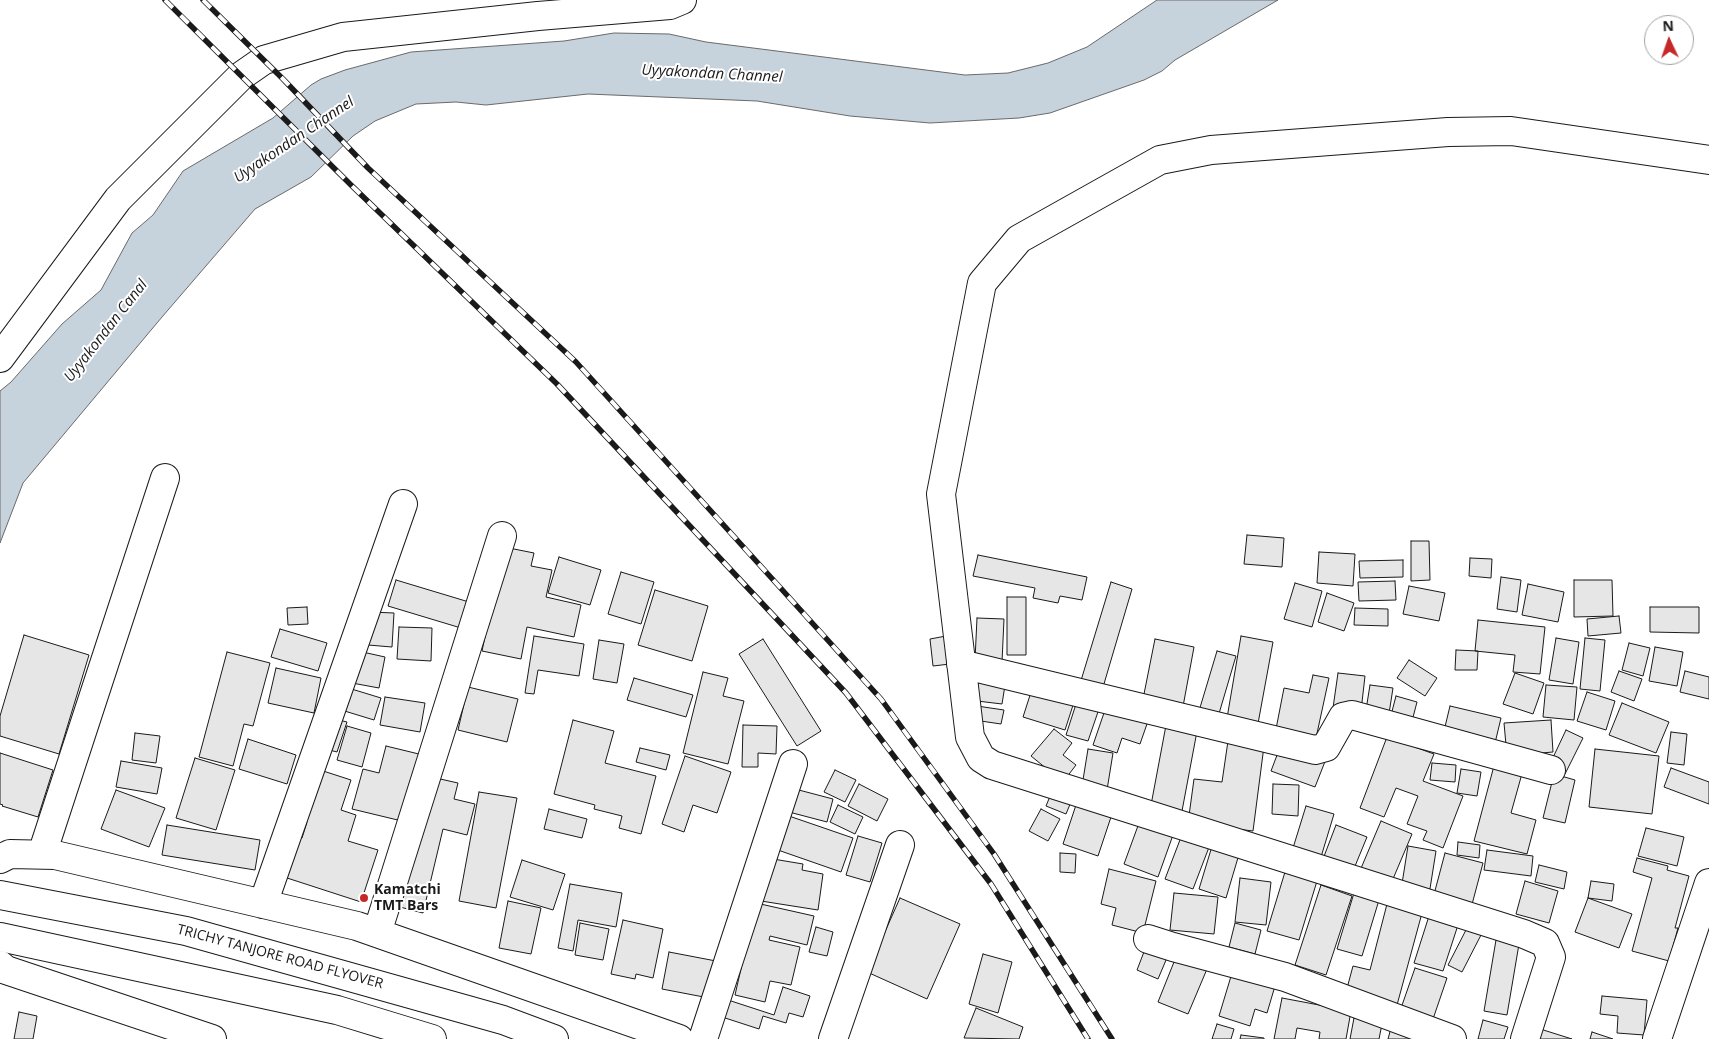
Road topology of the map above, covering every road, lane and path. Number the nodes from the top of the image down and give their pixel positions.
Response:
1 (682, 0) edge
2 (1709, 160) edge
3 (0, 358) edge
4 (165, 478) dead end
5 (403, 504) dead end
6 (502, 536) dead end
7 (961, 664) junction
8 (793, 764) dead end
9 (1551, 770) dead end
10 (900, 845) dead end
11 (42, 854) junction
12 (0, 859) edge
13 (1709, 883) edge
14 (0, 895) edge
15 (263, 904) junction
16 (377, 934) junction
17 (0, 937) edge
18 (1148, 939) dead end
19 (0, 966) edge
20 (212, 1039) edge
21 (432, 1039) edge
22 (554, 1039) edge
23 (679, 1039) edge
24 (703, 1039) edge
25 (833, 1039) edge
26 (1452, 1039) edge
27 (1525, 1039) edge
28 (1657, 1039) edge

1 - 3 main road
2 - 7 main road
4 - 11 main road
5 - 15 main road
6 - 16 main road
7 - 9 main road
7 - 27 main road
8 - 24 main road
10 - 25 main road
11 - 12 main road
11 - 15 main road
13 - 28 main road
14 - 22 main road, TRICHY TANJORE ROAD FLYOVER
15 - 16 main road
16 - 23 main road
17 - 21 main road
18 - 26 main road
19 - 20 main road

